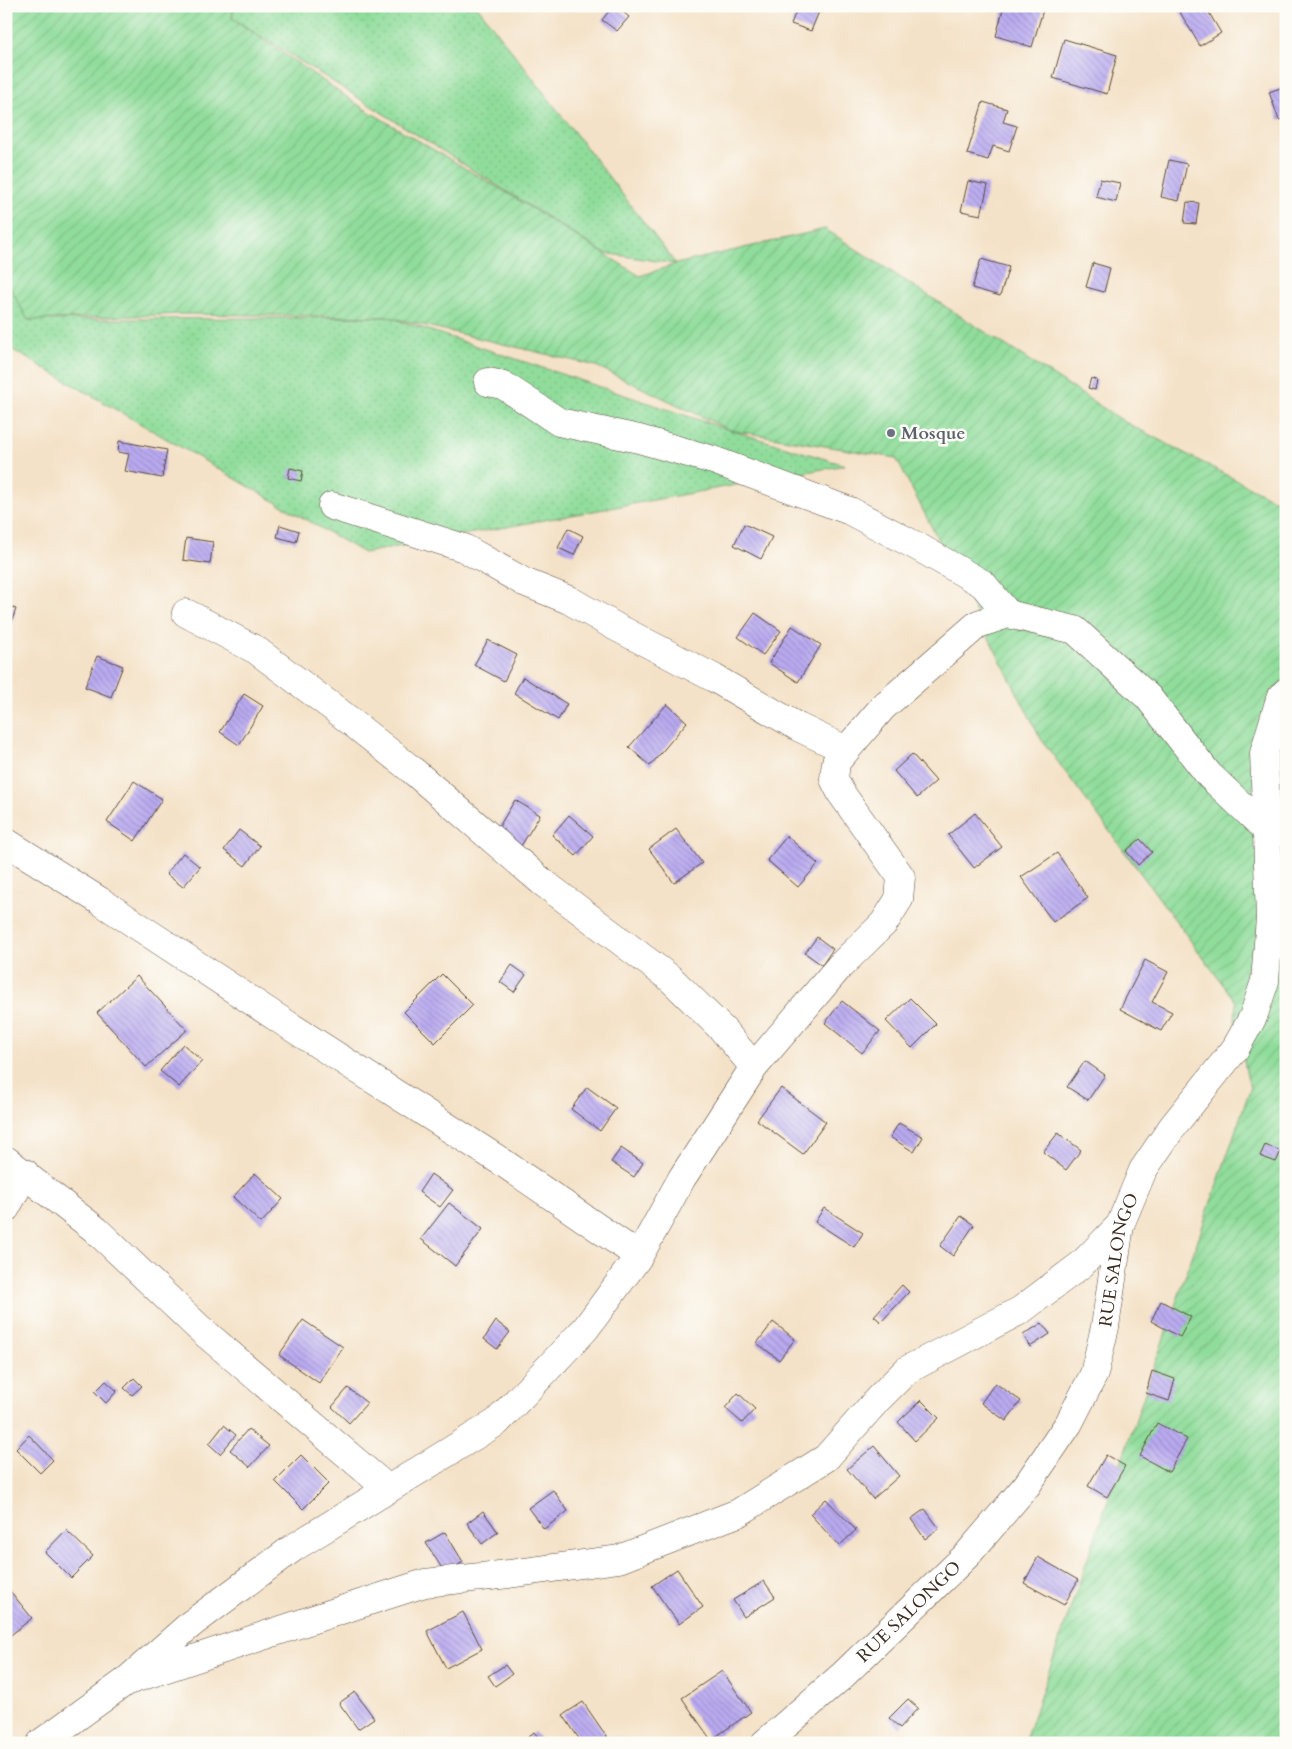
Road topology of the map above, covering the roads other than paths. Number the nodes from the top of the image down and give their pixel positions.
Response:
1 (488, 382) dead end
2 (332, 506) dead end
3 (186, 613) dead end
4 (1008, 614) junction
5 (1286, 692) edge
6 (846, 750) junction
7 (1266, 829) junction
8 (6, 842) edge
9 (754, 1067) junction
10 (15, 1167) edge
11 (6, 1208) edge
12 (1120, 1225) junction
13 (640, 1256) junction
14 (388, 1489) junction
15 (125, 1682) junction
16 (41, 1743) edge
17 (765, 1743) edge

1 - 4 street
2 - 6 street
3 - 9 street
4 - 6 street
4 - 7 street
5 - 7 street, RUE SALONGO
6 - 9 street
7 - 12 street, RUE SALONGO
8 - 13 street
9 - 13 street
10 - 11 street
10 - 14 street
12 - 15 street
12 - 17 street, RUE SALONGO
13 - 14 street
14 - 15 street
15 - 16 street

